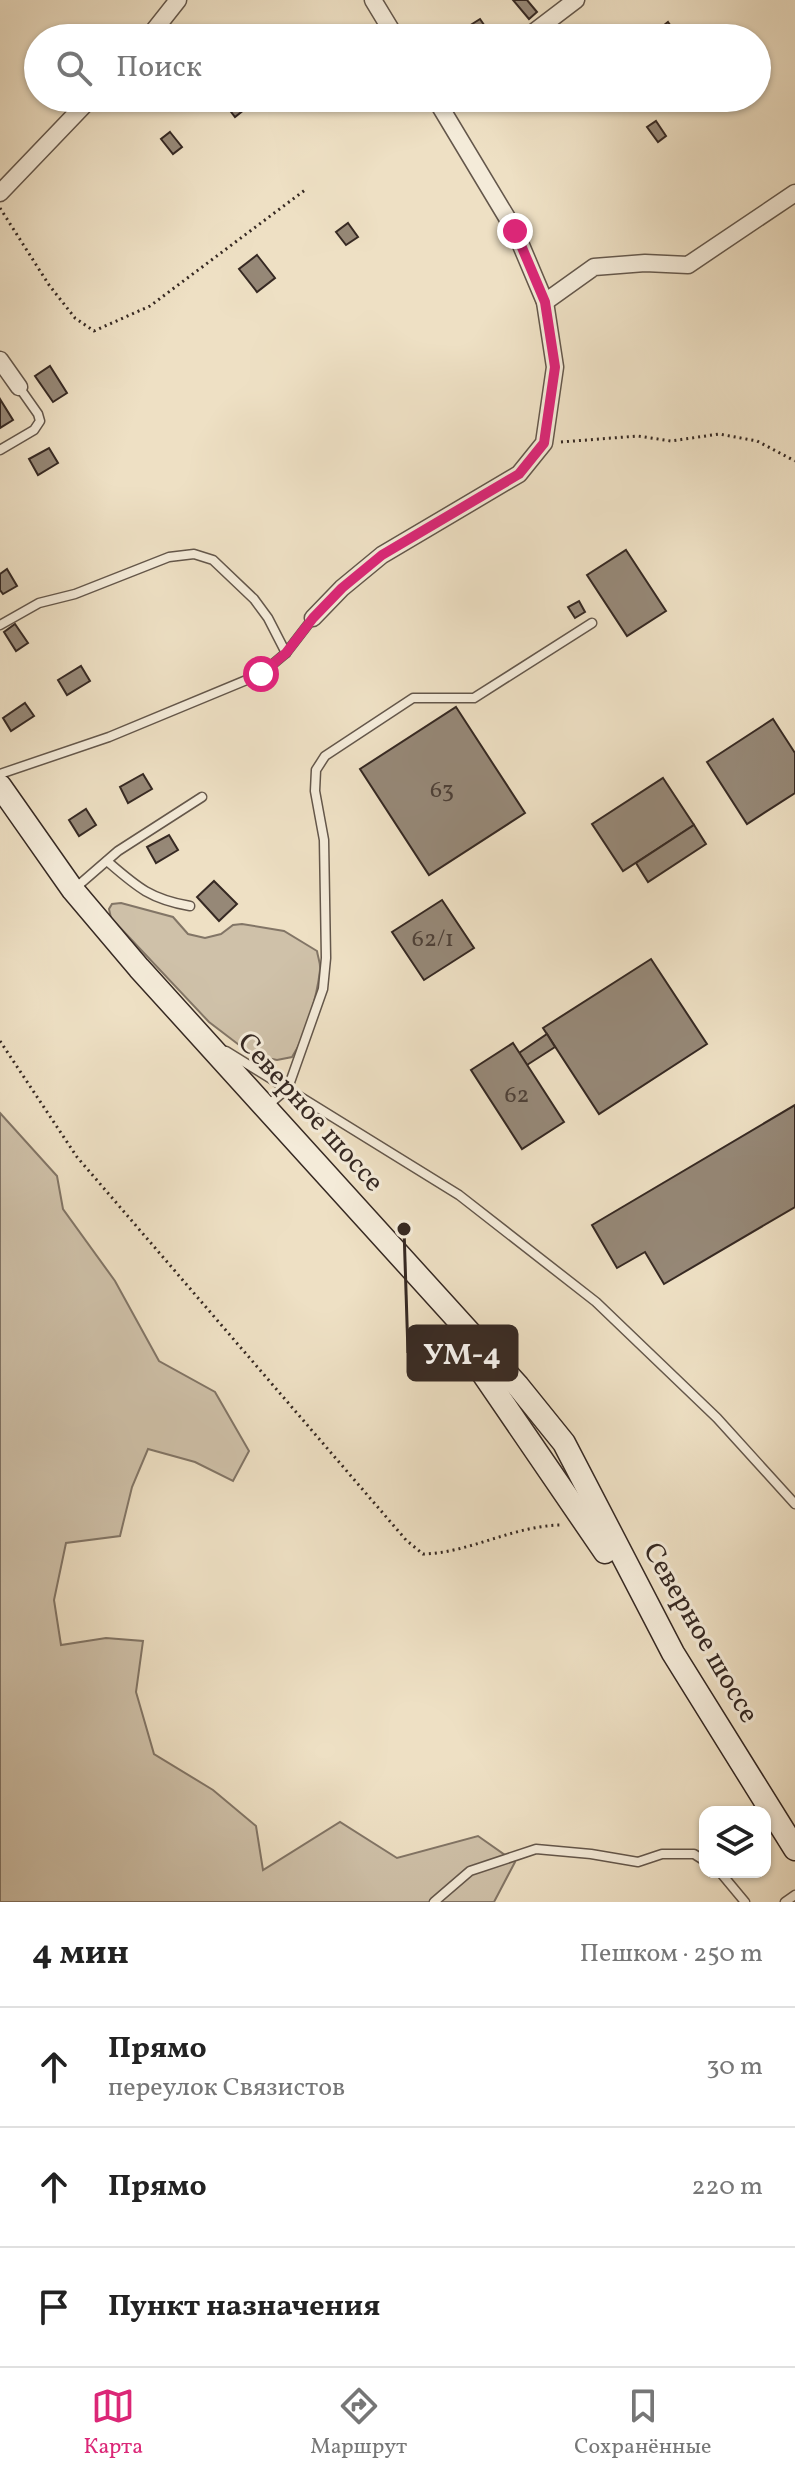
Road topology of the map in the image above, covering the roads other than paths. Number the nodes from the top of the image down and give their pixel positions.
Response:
1 (178, 0) edge
2 (373, 0) edge
3 (576, 0) edge
4 (159, 24) edge
5 (388, 24) edge
6 (544, 24) edge
7 (78, 112) edge
8 (448, 112) edge
9 (0, 193) edge
10 (795, 193) edge
11 (545, 302) junction
12 (0, 360) edge
13 (19, 387) joint
14 (0, 450) edge
15 (313, 618) joint
16 (592, 623) dead end
17 (0, 625) edge
18 (286, 653) junction
19 (0, 774) edge
20 (0, 786) edge
21 (202, 797) dead end
22 (107, 861) junction
23 (73, 890) junction
24 (190, 906) dead end
25 (197, 1034) junction
26 (288, 1088) junction
27 (267, 1107) junction
28 (415, 1275) junction
29 (795, 1504) edge
30 (673, 1653) junction
31 (795, 1849) edge
32 (699, 1857) edge
33 (725, 1878) edge
34 (795, 1895) edge
35 (434, 1902) edge
36 (745, 1902) edge
37 (785, 1902) edge

1 - 4 street
2 - 5 street
3 - 6 street
7 - 9 street
8 - 11 street
10 - 11 street
11 - 15 street
12 - 13 street
13 - 14 lane
15 - 18 lane
16 - 26 lane
17 - 18 lane
18 - 19 lane
20 - 23 main road, Северное шоссе
21 - 22 lane
22 - 23 lane
22 - 24 lane
23 - 25 main road, Северное шоссе
25 - 26 lane
25 - 27 main road, Северное шоссе
26 - 27 lane
26 - 29 lane
27 - 28 main road, Северное шоссе
28 - 30 main road
28 - 30 main road, Северное шоссе
30 - 31 main road, Северное шоссе
32 - 35 lane
33 - 36 lane
34 - 37 lane

